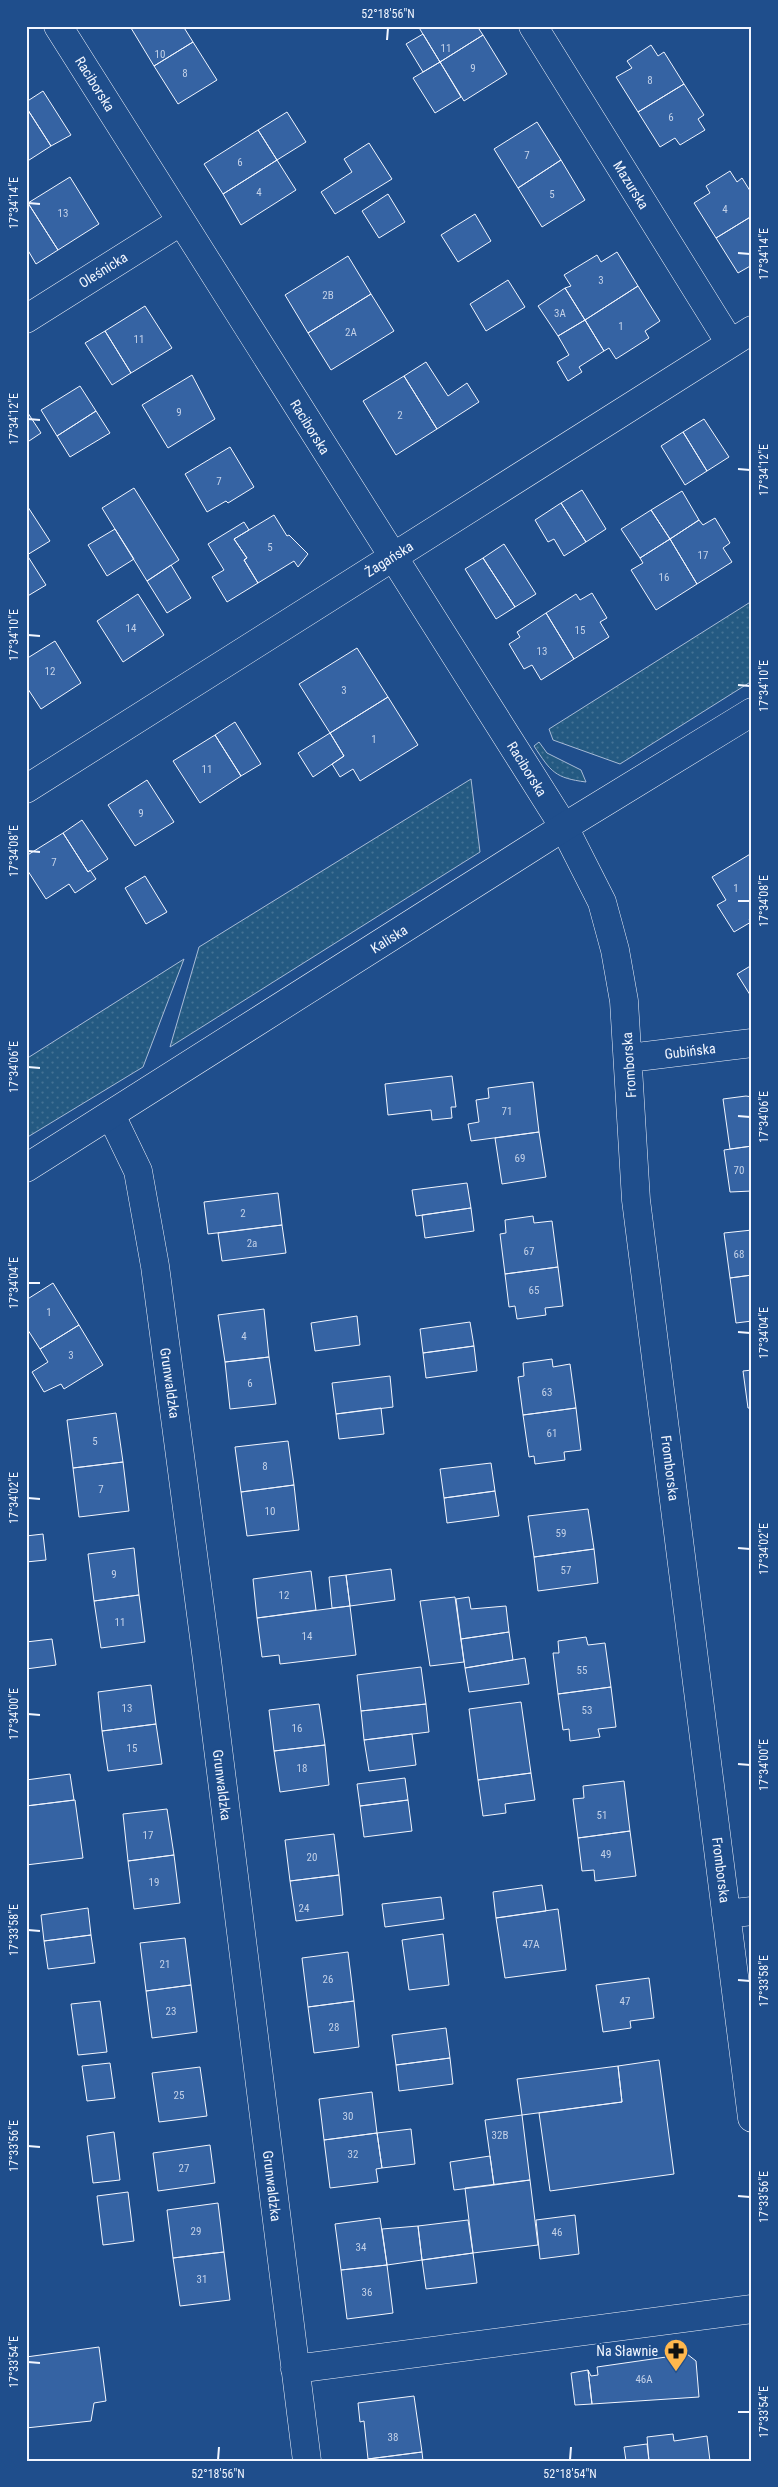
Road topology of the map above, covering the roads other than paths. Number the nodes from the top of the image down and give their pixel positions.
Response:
1 (58, 26) edge
2 (533, 26) edge
3 (180, 222) junction
4 (26, 319) edge
5 (741, 337) edge
6 (392, 557) junction
7 (752, 712) edge
8 (26, 788) edge
9 (564, 827) junction
10 (752, 1043) edge
11 (629, 1058) junction
12 (111, 1115) junction
13 (26, 1168) edge
14 (739, 1913) edge
15 (752, 2118) edge
16 (752, 2310) edge
17 (295, 2369) junction
18 (307, 2461) edge

1 - 3 street, Raciborska
2 - 5 street, Mazurska
3 - 4 street, Oleśnicka
3 - 6 street, Raciborska
5 - 6 street, Żagańska
6 - 8 street, Żagańska
6 - 9 street, Raciborska
7 - 9 street, Kaliska
9 - 11 street, Fromborska
9 - 12 street, Kaliska
10 - 11 street, Gubińska
11 - 14 street, Fromborska
12 - 13 street, Kaliska
12 - 17 street, Grunwaldzka
14 - 15 street, Fromborska
16 - 17 street
17 - 18 street, Grunwaldzka

